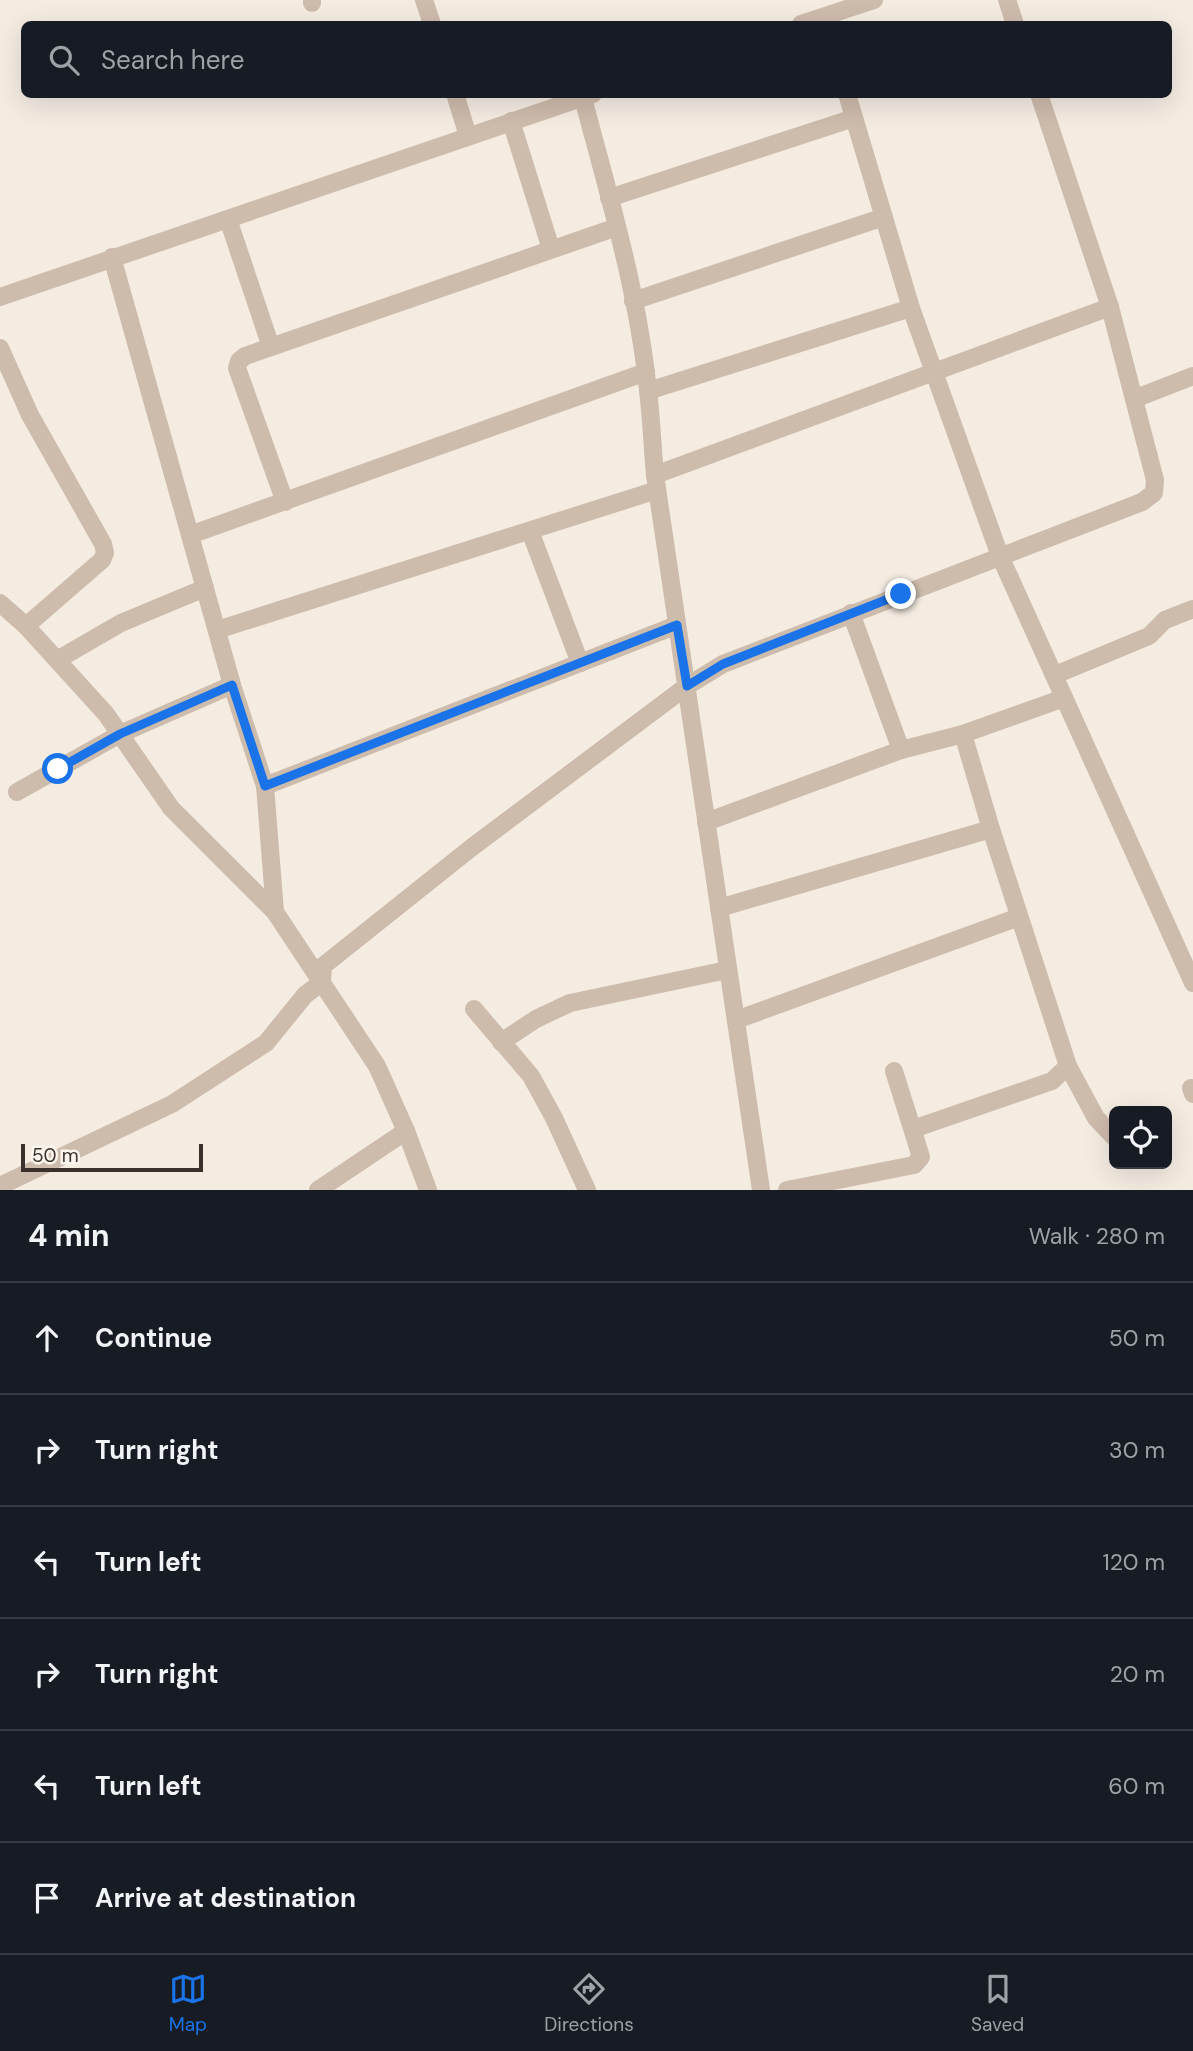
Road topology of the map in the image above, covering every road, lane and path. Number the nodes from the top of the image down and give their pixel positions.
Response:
1 (424, 0) edge
2 (874, 0) edge
3 (1007, 0) edge
4 (823, 14) edge
5 (431, 21) edge
6 (1014, 21) edge
7 (456, 98) edge
8 (582, 98) edge
9 (588, 98) edge
10 (848, 98) edge
11 (1040, 98) edge
12 (854, 118) junction
13 (511, 121) junction
14 (468, 136) junction
15 (609, 198) junction
16 (884, 216) junction
17 (228, 219) junction
18 (617, 227) junction
19 (551, 249) junction
20 (112, 257) junction
21 (0, 297) edge
22 (633, 301) junction
23 (1110, 307) junction
24 (911, 308) junction
25 (271, 347) junction
26 (0, 348) edge
27 (646, 372) junction
28 (934, 372) junction
29 (1193, 376) edge
30 (648, 391) junction
31 (1134, 400) junction
32 (656, 483) junction
33 (285, 502) junction
34 (530, 531) junction
35 (190, 535) junction
36 (1000, 556) junction
37 (205, 588) junction
38 (0, 603) edge
39 (1193, 609) edge
40 (851, 612) junction
41 (677, 625) junction
42 (26, 626) junction
43 (217, 630) junction
44 (57, 660) junction
45 (580, 663) junction
46 (1055, 675) junction
47 (232, 685) junction
48 (687, 686) junction
49 (1064, 698) junction
50 (120, 734) junction
51 (963, 734) junction
52 (901, 750) junction
53 (265, 786) junction
54 (17, 792) dead end
55 (706, 822) junction
56 (991, 829) junction
57 (719, 908) junction
58 (275, 912) junction
59 (1019, 917) junction
60 (727, 970) junction
61 (322, 982) junction
62 (1193, 983) edge
63 (474, 1009) dead end
64 (736, 1020) junction
65 (501, 1042) junction
66 (1068, 1066) junction
67 (894, 1071) dead end
68 (913, 1129) junction
69 (406, 1131) junction
70 (1109, 1132) edge
71 (0, 1186) edge
72 (318, 1190) edge
73 (428, 1190) edge
74 (587, 1190) edge
75 (761, 1190) edge
76 (787, 1190) edge

1 - 5 street
2 - 4 street
3 - 6 street
7 - 14 street
8 - 13 street
9 - 15 street
10 - 12 street
11 - 23 street
12 - 15 street
12 - 16 street
13 - 14 street
13 - 19 street
14 - 17 street
15 - 18 street
16 - 22 street
16 - 24 street
17 - 20 street
17 - 25 street
18 - 19 street
18 - 22 street
19 - 25 street
20 - 21 street
20 - 35 street
22 - 27 street
23 - 28 street
23 - 31 street
24 - 28 street
24 - 30 street
25 - 33 street
26 - 42 street
27 - 30 street
27 - 33 street
28 - 32 street
28 - 36 street
29 - 31 street
30 - 32 street
31 - 36 street
32 - 34 street
32 - 41 street
33 - 35 street
34 - 43 street
34 - 45 street
35 - 37 street
36 - 40 street
36 - 46 street
37 - 43 street
37 - 44 street
38 - 42 street
39 - 46 street
40 - 48 street
40 - 52 street
41 - 45 street
41 - 48 street
42 - 44 street
43 - 47 street
44 - 50 street
45 - 53 street
46 - 49 street
47 - 50 street
47 - 53 street
48 - 55 street
48 - 61 street
49 - 51 street
49 - 62 street
50 - 54 street
50 - 58 street
51 - 52 street
51 - 56 street
52 - 55 street
53 - 58 street
55 - 57 street
56 - 57 street
56 - 59 street
57 - 60 street
58 - 61 street
59 - 64 street
59 - 66 street
60 - 64 street
60 - 65 street
61 - 69 street
61 - 71 street
63 - 65 street
64 - 75 street
65 - 74 street
66 - 68 street
66 - 70 street
67 - 68 street
68 - 76 street
69 - 72 street
69 - 73 street

